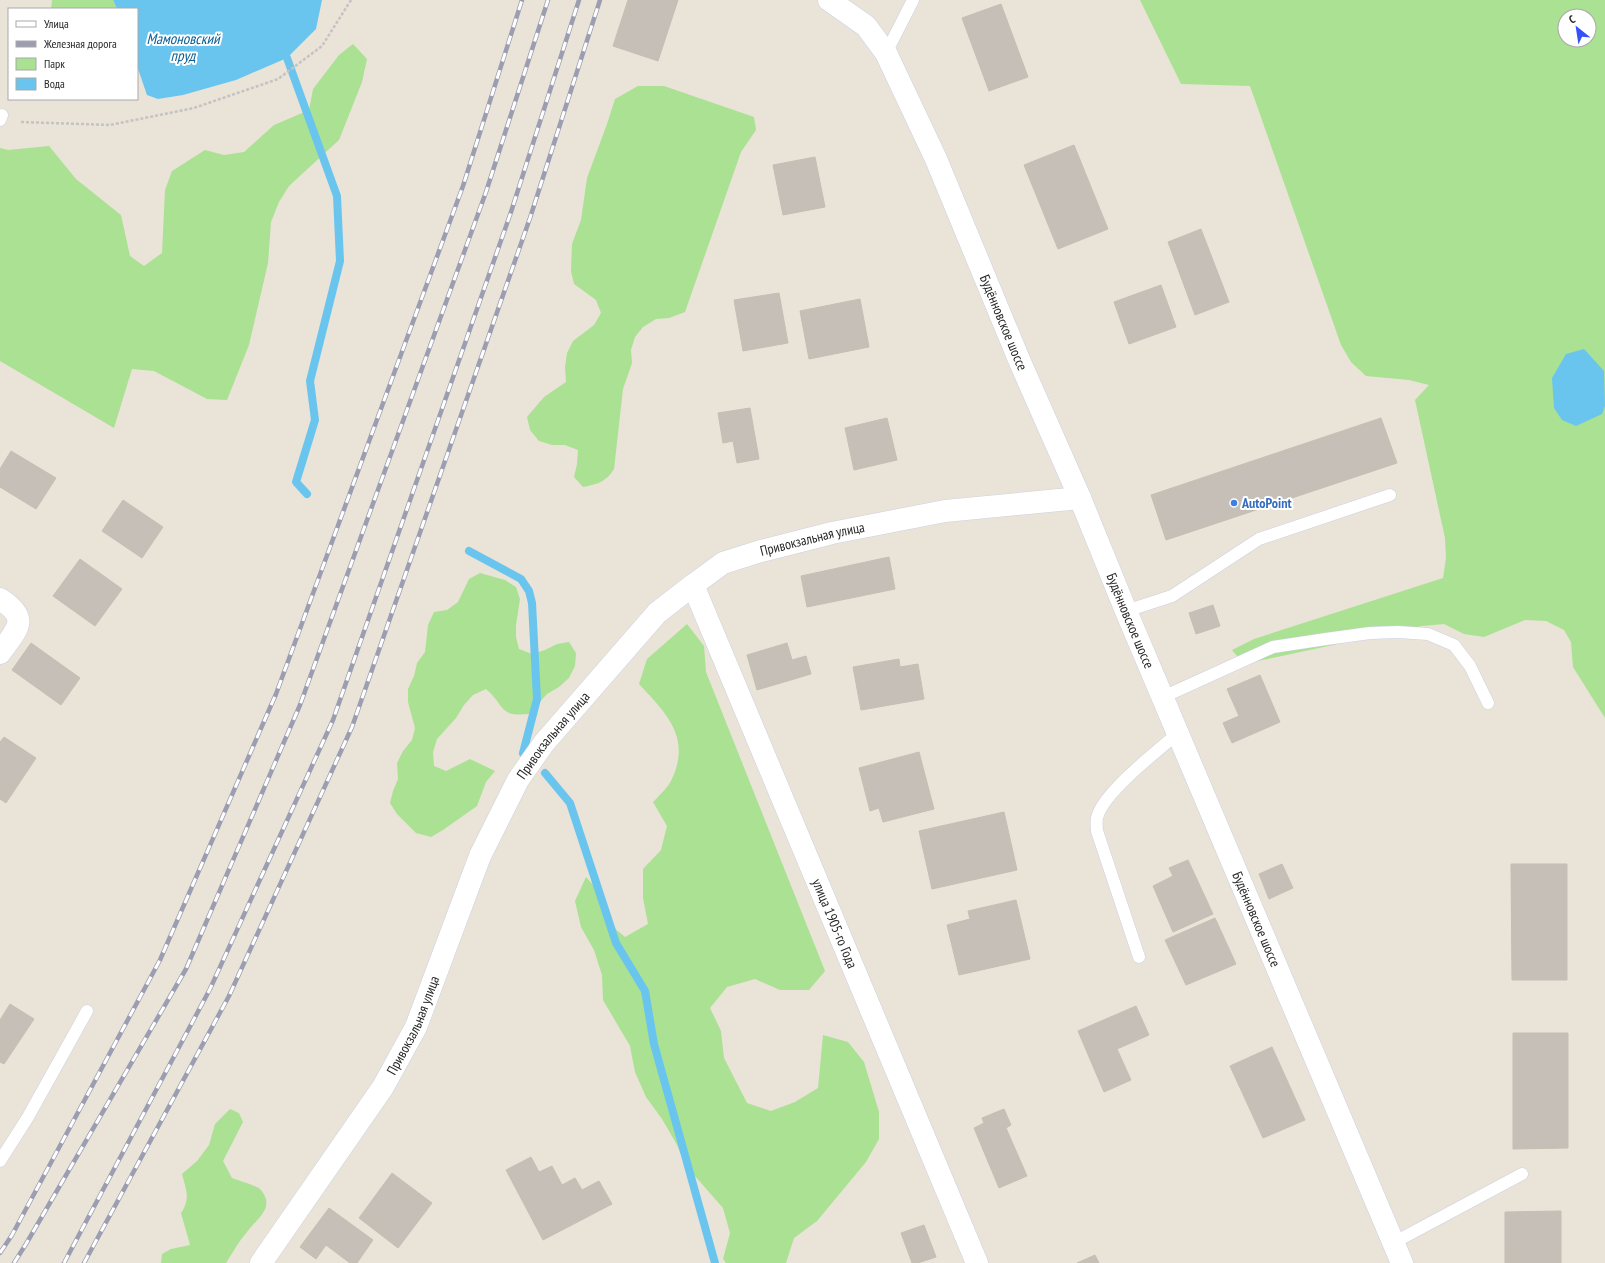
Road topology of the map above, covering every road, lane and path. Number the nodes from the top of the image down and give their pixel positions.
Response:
1 (351, 0) edge
2 (829, 0) edge
3 (914, 0) edge
4 (886, 53) junction
5 (1, 118) edge
6 (1390, 495) dead end
7 (1080, 498) junction
8 (693, 585) junction
9 (0, 599) edge
10 (1126, 611) junction
11 (0, 653) edge
12 (1163, 697) junction
13 (1488, 703) dead end
14 (1178, 734) junction
15 (1139, 956) dead end
16 (88, 1011) dead end
17 (0, 1161) edge
18 (1522, 1174) dead end
19 (1393, 1243) junction
20 (261, 1263) edge
21 (977, 1263) edge
22 (1402, 1263) edge

1 - 5 path
2 - 4 street, Будённовское шоссе
3 - 4 lane
4 - 7 street, Будённовское шоссе
6 - 10 lane
7 - 8 street, Привокзальная улица
7 - 10 street, Будённовское шоссе
8 - 20 street, Привокзальная улица
8 - 21 street, улица 1905-го Года
9 - 11 street
10 - 12 street, Будённовское шоссе
12 - 13 lane
12 - 14 street, Будённовское шоссе
14 - 15 lane
14 - 19 street, Будённовское шоссе
16 - 17 lane
18 - 19 lane
19 - 22 street, Будённовское шоссе

